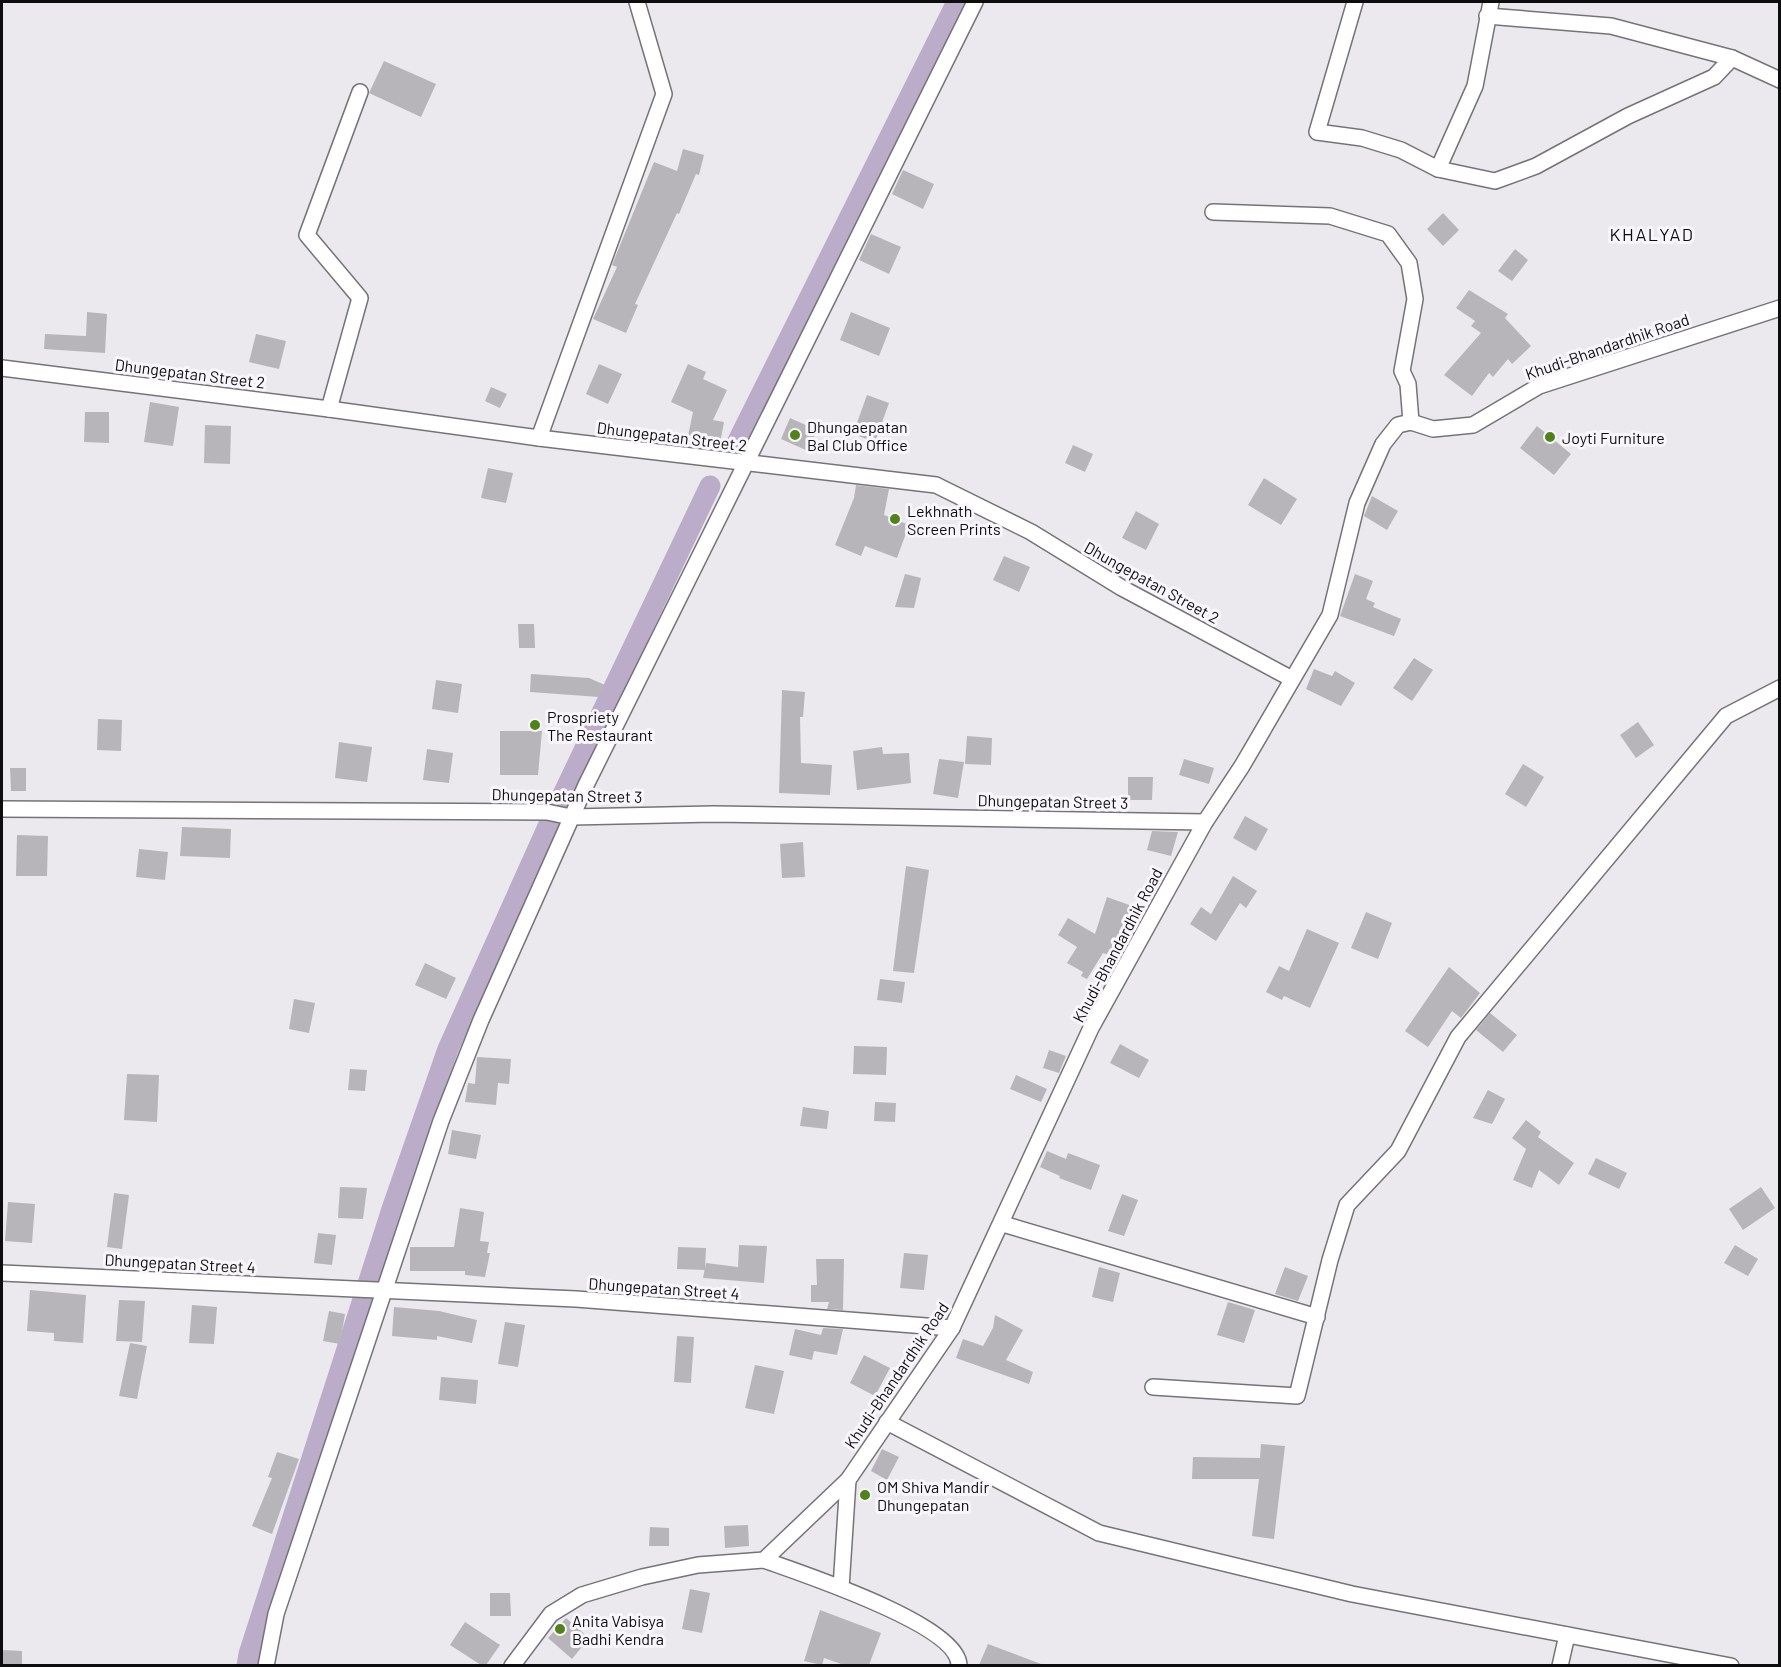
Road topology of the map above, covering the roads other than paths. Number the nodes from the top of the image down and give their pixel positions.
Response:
1 (637, 2) edge
2 (975, 2) edge
3 (1355, 2) edge
4 (1489, 9) edge
5 (1732, 58) junction
6 (1779, 80) edge
7 (360, 92) dead end
8 (1438, 169) junction
9 (1213, 212) dead end
10 (1779, 308) edge
11 (2, 369) edge
12 (329, 408) junction
13 (1411, 422) junction
14 (539, 438) junction
15 (745, 464) junction
16 (1292, 679) junction
17 (1779, 688) edge
18 (2, 809) edge
19 (572, 817) junction
20 (1204, 822) junction
21 (1003, 1224) junction
22 (2, 1273) edge
23 (379, 1290) junction
24 (1317, 1317) junction
25 (952, 1328) junction
26 (1153, 1387) dead end
27 (887, 1422) junction
28 (848, 1480) junction
29 (764, 1560) junction
30 (841, 1588) junction
31 (1567, 1635) junction
32 (266, 1665) edge
33 (512, 1665) edge
34 (959, 1665) edge
35 (1560, 1665) edge
36 (1731, 1665) edge

1 - 14 street
2 - 15 street
3 - 8 street
4 - 5 street
4 - 8 street
5 - 6 street
5 - 8 street
7 - 12 street
9 - 13 street
10 - 13 street, Khudi-Bhandardhik Road
11 - 12 street, Dhungepatan Street 2
12 - 14 street, Dhungepatan Street 2
13 - 16 street, Khudi-Bhandardhik Road
14 - 15 street, Dhungepatan Street 2
15 - 16 street, Dhungepatan Street 2
15 - 19 street
16 - 20 street, Khudi-Bhandardhik Road
17 - 24 street
18 - 19 street, Dhungepatan Street 3
19 - 20 street, Dhungepatan Street 3
19 - 23 street
20 - 21 street, Khudi-Bhandardhik Road
21 - 24 street
21 - 25 street, Khudi-Bhandardhik Road
22 - 23 street, Dhungepatan Street 4
23 - 25 street, Dhungepatan Street 4
23 - 32 street
24 - 26 street
25 - 27 street, Khudi-Bhandardhik Road
27 - 28 street, Khudi-Bhandardhik Road
27 - 31 street
28 - 29 street, Khudi-Bhandardhik Road
28 - 30 street
29 - 30 street
29 - 33 street
30 - 34 street
31 - 35 street
31 - 36 street

